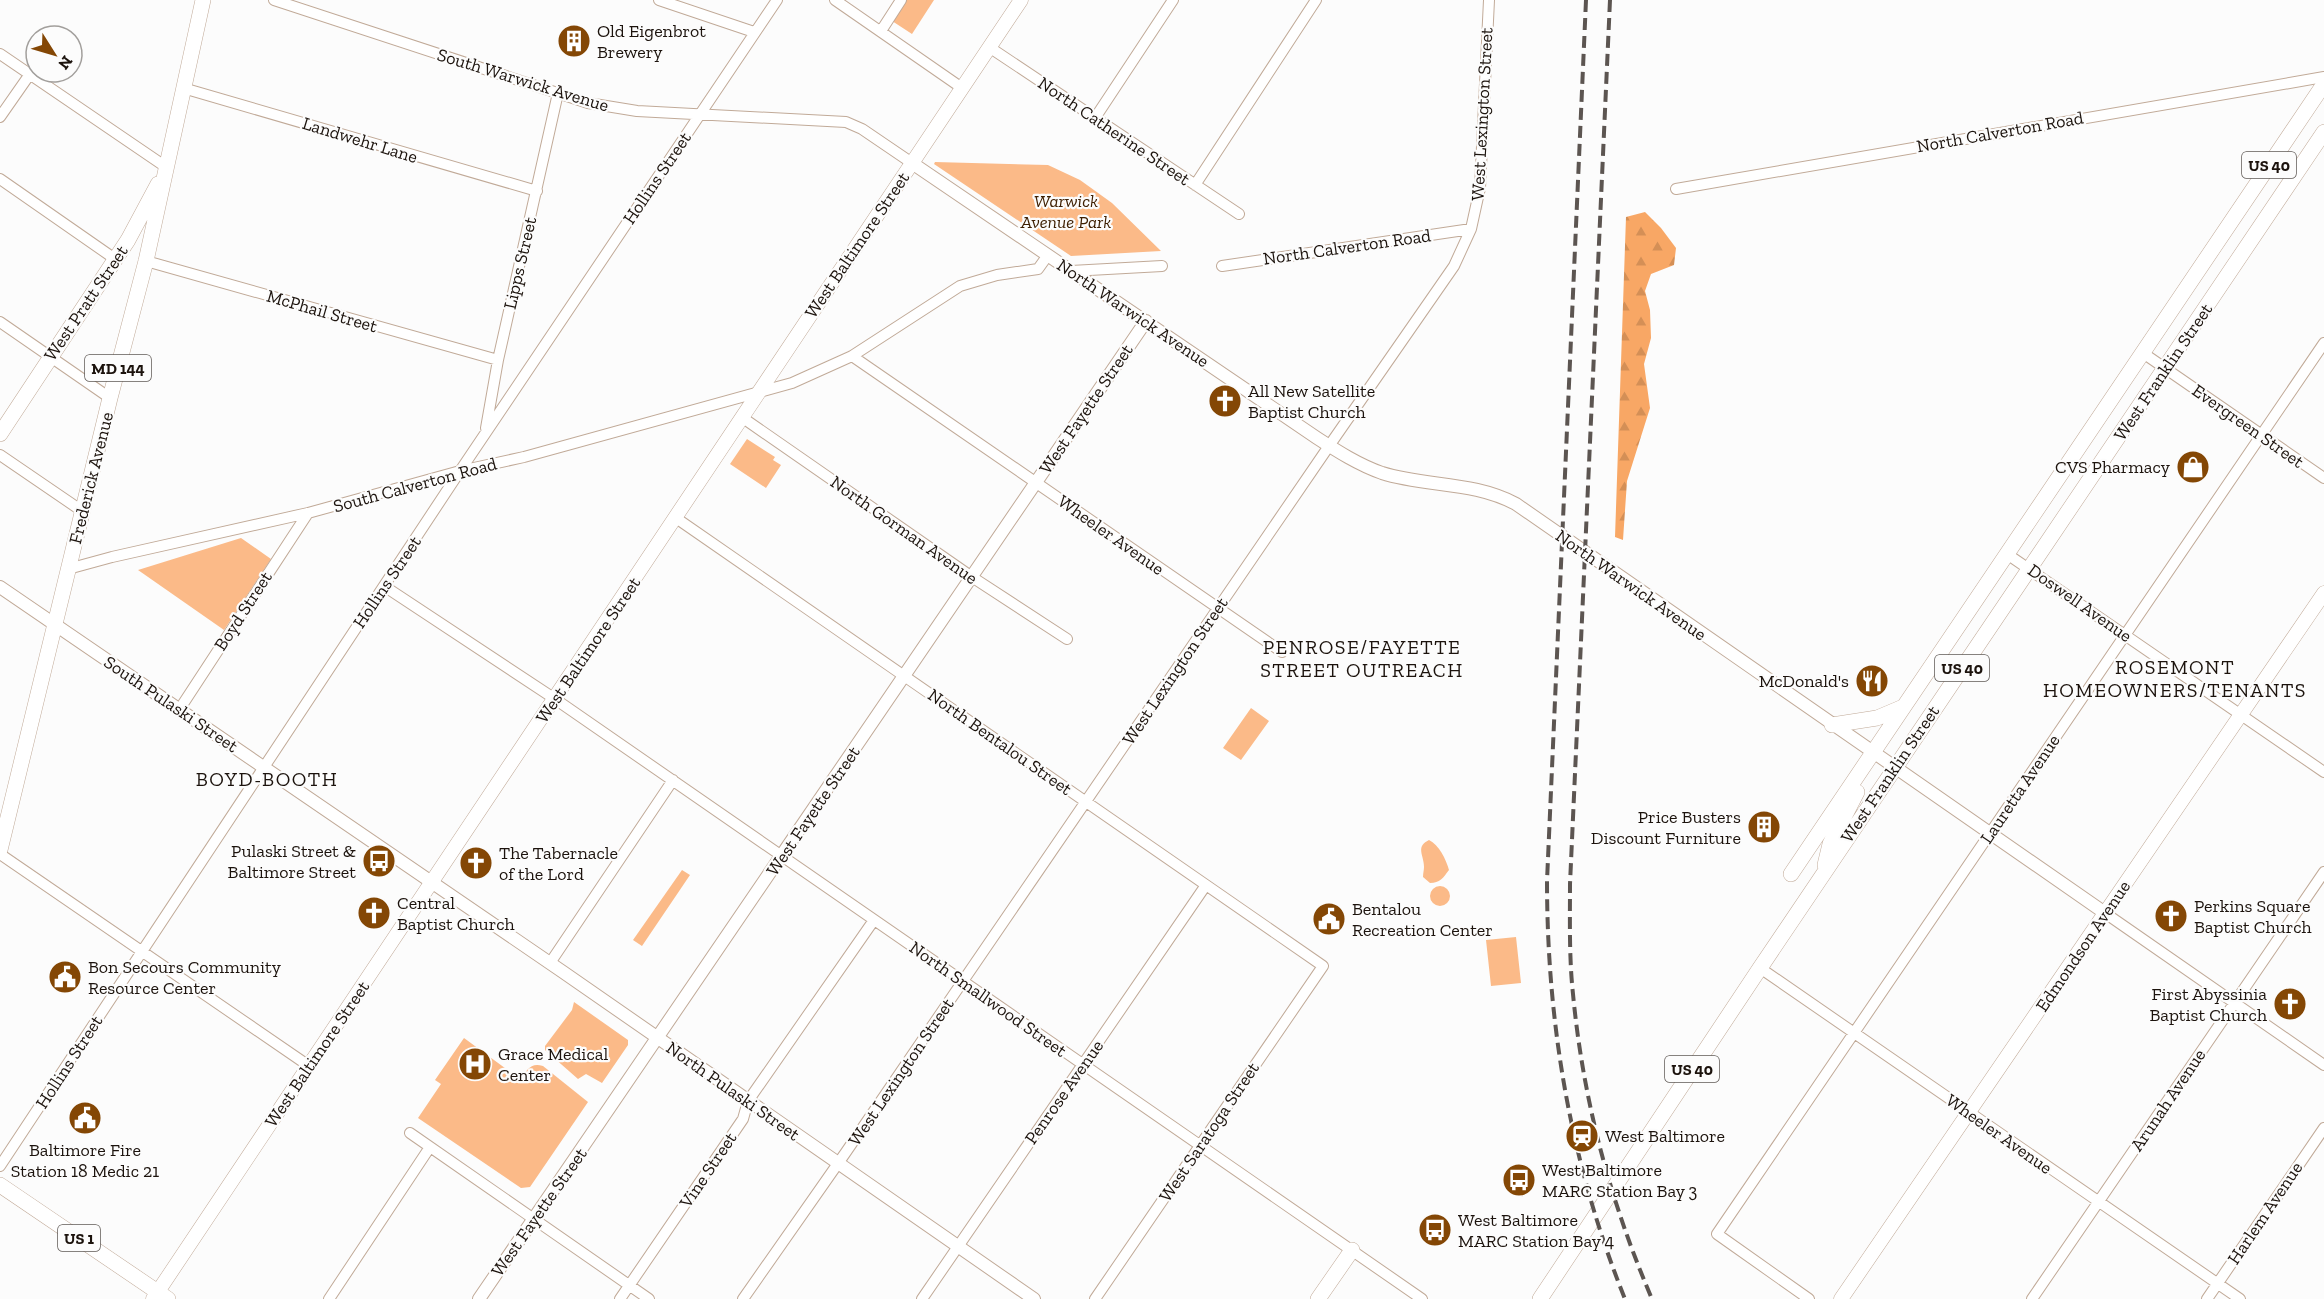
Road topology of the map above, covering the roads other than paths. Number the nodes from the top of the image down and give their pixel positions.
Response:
1 (203, 0) edge
2 (274, 0) edge
3 (659, 0) edge
4 (777, 0) edge
5 (835, 0) edge
6 (902, 0) edge
7 (1021, 0) edge
8 (1173, 0) edge
9 (1316, 0) edge
10 (1489, 0) edge
11 (754, 32) junction
12 (880, 32) junction
13 (990, 47) junction
14 (0, 54) edge
15 (24, 70) edge
16 (2324, 76) edge
17 (24, 83) edge
18 (44, 84) edge
19 (183, 88) junction
20 (962, 88) junction
21 (2322, 92) edge
22 (558, 93) junction
23 (700, 114) junction
24 (0, 117) edge
25 (1095, 118) junction
26 (2324, 132) edge
27 (912, 163) junction
28 (166, 168) junction
29 (0, 179) edge
30 (1195, 185) junction
31 (1676, 189) dead end
32 (537, 191) junction
33 (1239, 214) dead end
34 (1471, 229) junction
35 (1048, 255) junction
36 (115, 259) junction
37 (146, 261) junction
38 (1222, 266) dead end
39 (1162, 267) dead end
40 (1071, 271) junction
41 (1146, 321) junction
42 (0, 322) edge
43 (2324, 343) edge
44 (2143, 353) junction
45 (50, 356) junction
46 (852, 356) junction
47 (498, 360) junction
48 (2165, 368) junction
49 (760, 392) junction
50 (110, 398) junction
51 (743, 418) junction
52 (0, 434) edge
53 (485, 434) junction
54 (2262, 435) junction
55 (1329, 446) junction
56 (0, 455) edge
57 (460, 471) junction
58 (2324, 478) edge
59 (1036, 483) junction
60 (82, 511) junction
61 (308, 513) junction
62 (676, 518) junction
63 (2007, 554) junction
64 (68, 569) junction
65 (2029, 569) junction
66 (972, 577) junction
67 (384, 586) junction
68 (0, 587) edge
69 (2324, 593) edge
70 (1218, 608) junction
71 (55, 625) junction
72 (2125, 635) junction
73 (1067, 639) dead end
74 (1282, 652) dead end
75 (904, 676) junction
76 (555, 699) junction
77 (1904, 707) junction
78 (179, 710) junction
79 (2241, 715) junction
80 (1832, 725) junction
81 (1873, 753) junction
82 (264, 767) junction
83 (1894, 768) junction
84 (2324, 772) edge
85 (673, 780) junction
86 (1086, 801) junction
87 (1990, 833) junction
88 (0, 852) edge
89 (782, 856) junction
90 (2324, 872) edge
91 (1791, 874) dead end
92 (1823, 874) junction
93 (432, 883) junction
94 (1206, 885) junction
95 (2105, 913) junction
96 (874, 920) junction
97 (142, 951) junction
98 (550, 963) junction
99 (1323, 966) joint
100 (1760, 968) junction
101 (963, 981) junction
102 (2235, 1003) junction
103 (1854, 1033) junction
104 (657, 1039) junction
105 (1082, 1064) junction
106 (2324, 1065) edge
107 (309, 1066) junction
108 (748, 1101) junction
109 (1970, 1113) junction
110 (2324, 1128) edge
111 (410, 1133) dead end
112 (1200, 1145) junction
113 (430, 1147) junction
114 (838, 1164) junction
115 (0, 1166) edge
116 (0, 1185) edge
117 (2098, 1202) junction
118 (534, 1219) junction
119 (957, 1246) junction
120 (1352, 1250) junction
121 (2217, 1284) junction
122 (630, 1286) junction
123 (160, 1297) edge
124 (329, 1299) edge
125 (479, 1299) edge
126 (620, 1299) edge
127 (649, 1299) edge
128 (743, 1299) edge
129 (922, 1299) edge
130 (1034, 1299) edge
131 (1095, 1299) edge
132 (1318, 1299) edge
133 (1422, 1299) edge
134 (1540, 1299) edge
135 (1809, 1299) edge
136 (1841, 1299) edge
137 (2032, 1299) edge
138 (2207, 1299) edge
139 (2240, 1299) edge

1 - 19 main road, Frederick Avenue / MD 144
2 - 22 street, South Warwick Avenue
3 - 11 street
4 - 11 street, Hollins Street
5 - 12 street
6 - 12 street
7 - 13 main road, West Baltimore Street
8 - 25 street
9 - 30 street
10 - 34 street, West Lexington Street
11 - 23 street, Hollins Street
12 - 20 street
13 - 20 main road, West Baltimore Street
13 - 25 street, North Catherine Street
14 - 15 street
16 - 31 street, North Calverton Road
17 - 24 street
18 - 28 street
19 - 28 main road, Frederick Avenue / MD 144
19 - 32 street, Landwehr Lane
20 - 27 main road, West Baltimore Street
21 - 44 main road, West Franklin Street / US 40
22 - 23 street, South Warwick Avenue
22 - 32 street, Lipps Street
23 - 27 street, South Warwick Avenue
23 - 53 street, Hollins Street
25 - 30 street, North Catherine Street
26 - 48 main road, West Franklin Street / US 40
27 - 35 street, North Warwick Avenue
27 - 49 main road, West Baltimore Street
28 - 36 main road, West Pratt Street / MD 144
28 - 37 main road, Frederick Avenue / MD 144
29 - 36 street
30 - 33 street, North Catherine Street
32 - 47 street, Lipps Street
34 - 38 street, North Calverton Road
34 - 55 street, West Lexington Street
35 - 40 street, North Warwick Avenue
35 - 46 street
36 - 45 main road, West Pratt Street / MD 144
37 - 47 street, McPhail Street
37 - 50 main road, Frederick Avenue / MD 144
39 - 40 street
40 - 41 street, North Warwick Avenue
41 - 55 street, North Warwick Avenue
41 - 59 street, West Fayette Street
42 - 45 street
43 - 54 street, Lauretta Avenue
44 - 48 street, Evergreen Street
44 - 63 main road, West Franklin Street / US 40
45 - 50 street
45 - 52 main road, West Pratt Street / MD 144
46 - 49 street
46 - 59 street, Wheeler Avenue
47 - 53 street, Lipps Street
48 - 54 street, Evergreen Street
48 - 65 main road, West Franklin Street / US 40
49 - 51 main road, West Baltimore Street
49 - 57 street, South Calverton Road
50 - 60 main road, Frederick Avenue / MD 144
51 - 62 main road, West Baltimore Street
51 - 66 street, North Gorman Avenue
53 - 57 street, Hollins Street
54 - 58 street, Evergreen Street
54 - 72 street, Lauretta Avenue
55 - 70 street, West Lexington Street
55 - 80 street, North Warwick Avenue
56 - 60 street
57 - 61 street, South Calverton Road
57 - 67 street, Hollins Street
59 - 66 street, West Fayette Street
59 - 70 street, Wheeler Avenue
60 - 64 main road, Frederick Avenue / MD 144
61 - 64 street, South Calverton Road
61 - 78 street, Boyd Street
62 - 75 street, North Bentalou Street
62 - 76 main road, West Baltimore Street
63 - 65 street, Doswell Avenue
63 - 77 main road, West Franklin Street / US 40
64 - 71 main road, Frederick Avenue / MD 144
65 - 72 street, Doswell Avenue
65 - 83 main road, West Franklin Street / US 40
66 - 73 street, North Gorman Avenue
66 - 75 street, West Fayette Street
67 - 76 street, North Smallwood Street
67 - 82 street, Hollins Street
68 - 71 street, South Pulaski Street
69 - 79 main road, Edmondson Avenue
70 - 74 street, Wheeler Avenue
70 - 86 street, West Lexington Street
71 - 78 street, South Pulaski Street
71 - 88 main road, Frederick Avenue / MD 144
72 - 79 street, Doswell Avenue
72 - 87 street, Lauretta Avenue
75 - 86 street, North Bentalou Street
75 - 89 street, West Fayette Street
76 - 85 street, North Smallwood Street
76 - 93 main road, West Baltimore Street
77 - 80 main road
77 - 81 main road, West Franklin Street / US 40
78 - 82 street, South Pulaski Street
79 - 84 street, Doswell Avenue
79 - 95 main road, Edmondson Avenue
80 - 81 street, North Warwick Avenue
81 - 83 street, North Warwick Avenue
81 - 91 main road, West Franklin Street / US 40
81 - 92 main road
82 - 93 street, South Pulaski Street
82 - 97 street, Hollins Street
83 - 87 street, North Warwick Avenue
83 - 92 main road, West Franklin Street / US 40
85 - 89 street, North Smallwood Street
85 - 98 street
86 - 94 street, North Bentalou Street
86 - 101 street, West Lexington Street
87 - 95 street, North Warwick Avenue
87 - 103 street, Lauretta Avenue
88 - 97 street
89 - 96 street, North Smallwood Street
89 - 104 street, West Fayette Street
90 - 102 street, Arunah Avenue
92 - 100 main road, West Franklin Street / US 40
93 - 98 street, North Pulaski Street
93 - 107 main road, West Baltimore Street
94 - 99 street, North Bentalou Street
94 - 105 street, Penrose Avenue
95 - 102 street, North Warwick Avenue
95 - 109 main road, Edmondson Avenue
96 - 101 street, North Smallwood Street
96 - 108 street, Vine Street
97 - 107 street
97 - 115 street, Hollins Street
98 - 104 street, North Pulaski Street
99 - 112 street, West Saratoga Street
100 - 103 street, Wheeler Avenue
100 - 134 main road, West Franklin Street / US 40
101 - 105 street, North Smallwood Street
101 - 114 street, West Lexington Street
102 - 106 street, North Warwick Avenue
102 - 117 street, Arunah Avenue
103 - 109 street, Wheeler Avenue
103 - 135 street, Lauretta Avenue
104 - 108 street, North Pulaski Street
104 - 118 street, West Fayette Street
105 - 112 street, North Smallwood Street
105 - 119 street, Penrose Avenue
107 - 123 main road, West Baltimore Street
108 - 114 street, North Pulaski Street
108 - 122 street, Vine Street
109 - 117 street, Wheeler Avenue
109 - 136 main road, Edmondson Avenue
110 - 121 street, Harlem Avenue
111 - 113 street
112 - 120 street, North Smallwood Street
112 - 131 street, West Saratoga Street
113 - 118 street
113 - 124 street
114 - 119 street, North Pulaski Street
114 - 128 street, West Lexington Street
116 - 123 main road, US 1
117 - 121 street, Wheeler Avenue
117 - 137 street, Arunah Avenue
118 - 122 street
118 - 125 street, West Fayette Street
119 - 129 street, Penrose Avenue
119 - 130 street, North Pulaski Street
120 - 132 main road
120 - 133 street, North Smallwood Street
121 - 138 street, Harlem Avenue
121 - 139 street, Wheeler Avenue
122 - 126 street, Vine Street
122 - 127 street

